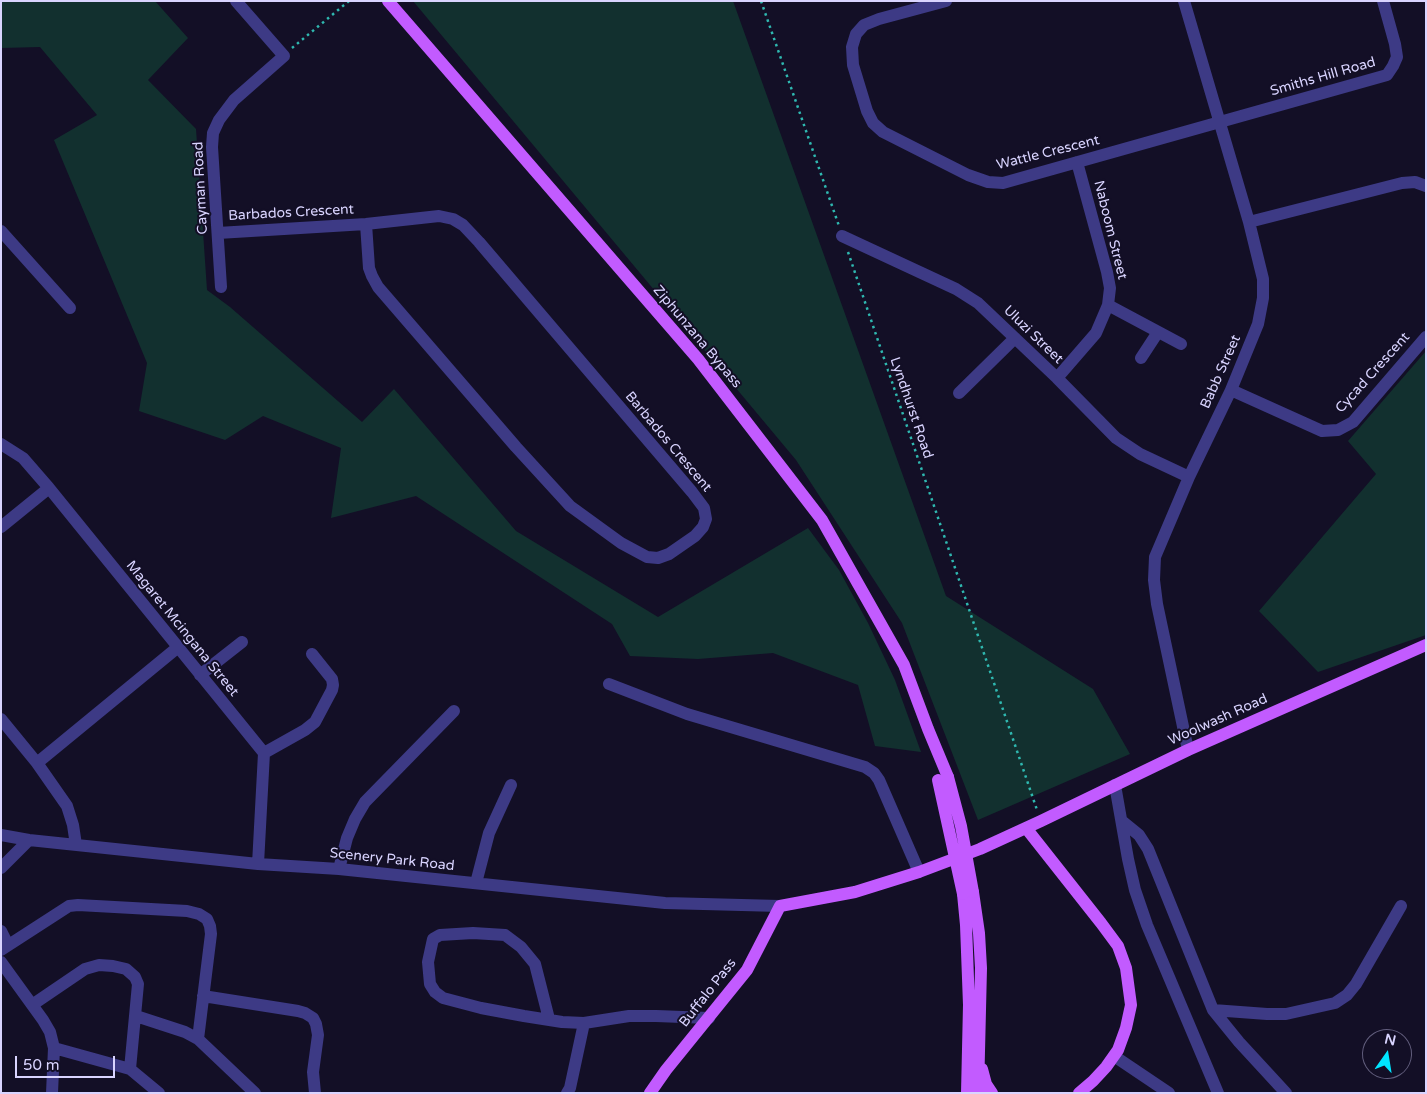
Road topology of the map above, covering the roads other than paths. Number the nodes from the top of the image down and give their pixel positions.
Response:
1 (236, 1) edge
2 (388, 1) edge
3 (946, 1) edge
4 (1184, 1) edge
5 (1383, 1) edge
6 (1220, 122) junction
7 (1077, 162) junction
8 (1426, 186) edge
9 (1249, 222) junction
10 (366, 224) junction
11 (1, 231) edge
12 (218, 233) junction
13 (842, 236) road end
14 (221, 287) dead end
15 (1108, 305) junction
16 (70, 308) dead end
17 (1158, 332) junction
18 (1426, 337) edge
19 (1015, 338) junction
20 (1181, 344) dead end
21 (1141, 358) dead end
22 (1057, 378) junction
23 (1231, 390) junction
24 (959, 392) dead end
25 (1, 444) edge
26 (1189, 477) junction
27 (50, 488) junction
28 (1, 527) edge
29 (242, 642) dead end
30 (1426, 645) edge
31 (177, 648) junction
32 (312, 654) dead end
33 (200, 675) junction
34 (610, 684) dead end
35 (454, 711) dead end
36 (1, 719) edge
37 (1188, 750) junction
38 (264, 753) junction
39 (37, 763) junction
40 (511, 785) dead end
41 (1115, 785) junction
42 (1123, 822) junction
43 (1026, 828) junction
44 (1, 835) edge
45 (29, 840) junction
46 (76, 845) junction
47 (258, 864) junction
48 (1, 868) edge
49 (339, 869) junction
50 (919, 872) junction
51 (476, 883) junction
52 (968, 893) junction
53 (780, 906) junction
54 (1401, 906) dead end
55 (1, 931) edge
56 (5, 947) edge
57 (1, 962) edge
58 (204, 996) junction
59 (32, 1006) junction
60 (1214, 1010) junction
61 (136, 1016) junction
62 (709, 1018) junction
63 (549, 1020) junction
64 (584, 1023) junction
65 (198, 1039) junction
66 (54, 1048) junction
67 (979, 1052) junction
68 (1114, 1056) junction
69 (130, 1069) junction
70 (248, 1091) edge
71 (52, 1093) edge
72 (159, 1093) edge
73 (315, 1093) edge
74 (567, 1093) edge
75 (650, 1093) edge
76 (966, 1093) edge
77 (978, 1093) edge
78 (992, 1093) edge
79 (1079, 1093) edge
80 (1169, 1093) edge
81 (1218, 1093) edge
82 (1286, 1093) edge

1 - 12 street, Cayman Road
2 - 52 main road, Ziphunzana Bypass, bridge
3 - 7 street, Wattle Crescent
4 - 6 street, Babb Street
5 - 6 street, Smiths Hill Road
6 - 7 street, Wattle Crescent
6 - 9 street, Babb Street
7 - 15 street, Naboom Street
8 - 9 street
9 - 23 street, Babb Street
10 - 10 street, Barbados Crescent
10 - 12 street, Barbados Crescent
11 - 16 street
12 - 14 street, Cayman Road
13 - 19 street, Uluzi Street
15 - 17 street
15 - 22 street, Naboom Street
17 - 20 street
17 - 21 street
18 - 23 street, Cycad Crescent
19 - 22 street, Uluzi Street
19 - 24 street
22 - 26 street, Uluzi Street
23 - 26 street, Babb Street
25 - 27 street, Magaret Mcingana Street
26 - 37 street, Babb Street
27 - 28 street
27 - 31 street, Magaret Mcingana Street
29 - 33 street
30 - 37 main road, Woolwash Road
31 - 33 street, Magaret Mcingana Street
31 - 39 street
32 - 38 street
33 - 38 street, Magaret Mcingana Street
34 - 50 street
35 - 49 street
36 - 39 street
37 - 41 main road, Woolwash Road
38 - 47 street
39 - 46 street
40 - 51 street
41 - 42 street
41 - 43 main road, Woolwash Road
42 - 60 street
42 - 81 street
43 - 50 main road, Woolwash Road
43 - 68 main road
44 - 45 street, Scenery Park Road
45 - 46 street, Scenery Park Road
45 - 48 street
46 - 47 street, Scenery Park Road
47 - 49 street, Scenery Park Road
49 - 51 street, Scenery Park Road
50 - 53 main road, Woolwash Road
51 - 53 street, Scenery Park Road
52 - 67 main road
52 - 76 main road
53 - 62 main road, Buffalo Pass
54 - 60 street
55 - 56 street
56 - 58 street
57 - 59 street
58 - 65 street
58 - 73 street
59 - 61 street
59 - 66 street
60 - 82 street
61 - 65 street
61 - 69 street
62 - 64 street
62 - 75 main road, Buffalo Pass
63 - 63 street
63 - 64 street
64 - 74 street
65 - 70 street
66 - 69 street
66 - 71 street
67 - 77 main road
67 - 78 main road
68 - 79 main road
68 - 80 street
69 - 72 street

